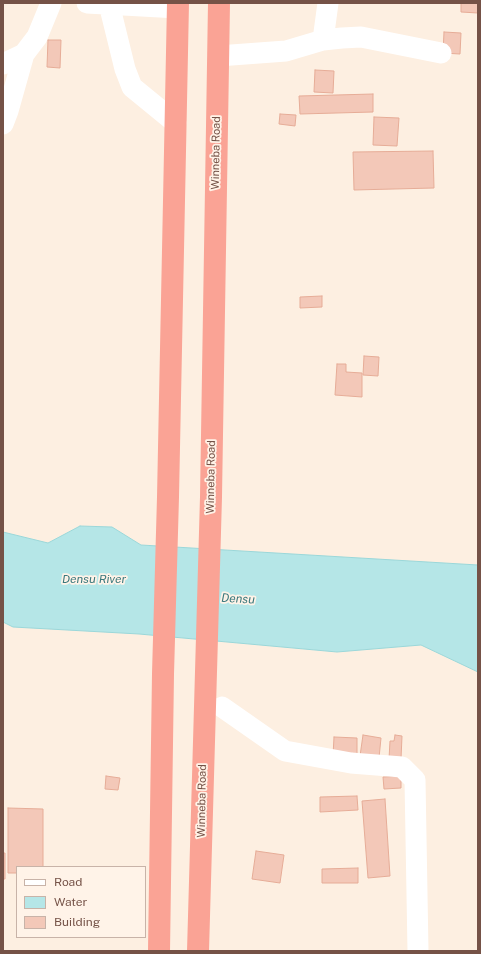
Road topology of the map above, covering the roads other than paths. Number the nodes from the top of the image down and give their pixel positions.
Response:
1 (51, 3) edge
2 (87, 3) edge
3 (219, 3) edge
4 (328, 3) edge
5 (109, 4) junction
6 (178, 5) edge
7 (323, 40) junction
8 (441, 53) dead end
9 (24, 54) junction
10 (218, 56) junction
11 (3, 64) edge
12 (176, 123) junction
13 (3, 124) edge
14 (222, 707) dead end
15 (159, 951) edge
16 (198, 951) edge
17 (418, 951) edge

1 - 9 street
2 - 5 street
3 - 10 highway, Winneba Road
4 - 7 street
5 - 6 street
5 - 12 street
6 - 12 highway
7 - 8 street
7 - 10 street
9 - 11 street
9 - 13 street
10 - 16 highway, Winneba Road
12 - 15 highway
14 - 17 street

